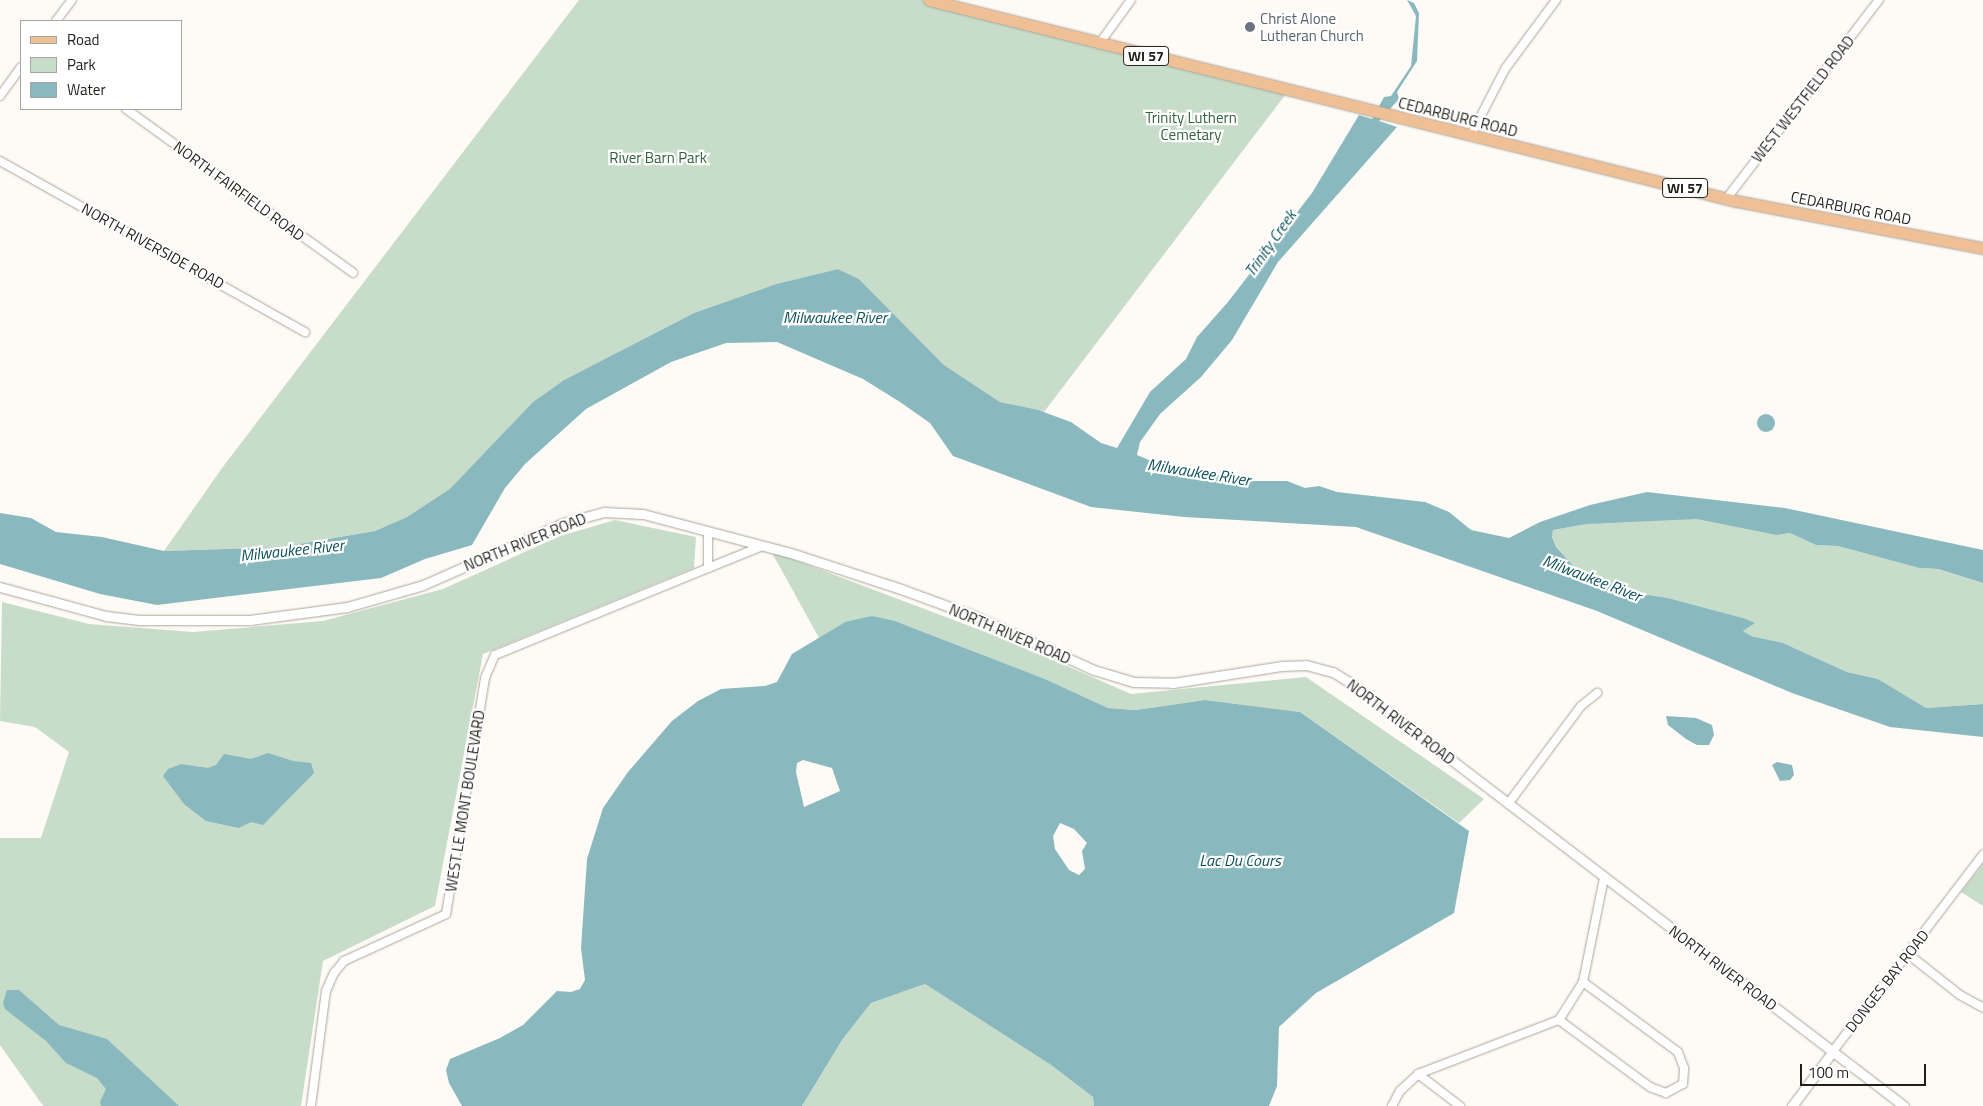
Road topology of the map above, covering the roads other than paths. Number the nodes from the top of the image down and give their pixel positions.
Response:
1 (72, 0) edge
2 (928, 0) edge
3 (1131, 0) edge
4 (1556, 0) edge
5 (1879, 0) edge
6 (57, 20) edge
7 (1099, 44) junction
8 (20, 68) edge
9 (0, 96) edge
10 (127, 110) edge
11 (1471, 135) junction
12 (0, 161) edge
13 (1727, 198) junction
14 (1983, 248) edge
15 (353, 273) dead end
16 (306, 332) dead end
17 (708, 533) junction
18 (760, 547) junction
19 (708, 568) junction
20 (0, 586) edge
21 (1597, 693) dead end
22 (1508, 804) junction
23 (1983, 855) edge
24 (1604, 878) junction
25 (1908, 954) junction
26 (1583, 982) junction
27 (1983, 1008) edge
28 (1560, 1020) junction
29 (1833, 1051) junction
30 (1418, 1074) junction
31 (311, 1106) edge
32 (1392, 1106) edge
33 (1460, 1106) edge
34 (1792, 1106) edge
35 (1904, 1106) edge

1 - 6 street
2 - 7 main road, CEDARBURG ROAD / WI 57
3 - 7 street
4 - 11 street
5 - 13 street, WEST WESTFIELD ROAD
7 - 11 main road, CEDARBURG ROAD / WI 57
8 - 9 street
10 - 15 street, NORTH FAIRFIELD ROAD
11 - 13 main road, CEDARBURG ROAD / WI 57
12 - 16 street, NORTH RIVERSIDE ROAD
13 - 14 main road, CEDARBURG ROAD / WI 57
17 - 18 street, NORTH RIVER ROAD
17 - 19 street
17 - 20 street, NORTH RIVER ROAD
18 - 19 street, WEST LE MONT BOULEVARD
18 - 22 street, NORTH RIVER ROAD
19 - 31 street, WEST LE MONT BOULEVARD
21 - 22 street
22 - 24 street, NORTH RIVER ROAD
23 - 25 street, DONGES BAY ROAD
24 - 26 street
24 - 29 street, NORTH RIVER ROAD
25 - 27 street
25 - 29 street, DONGES BAY ROAD
26 - 28 street
26 - 28 street
28 - 30 street
29 - 34 street, DONGES BAY ROAD
29 - 35 street, NORTH RIVER ROAD
30 - 32 street
30 - 33 street

